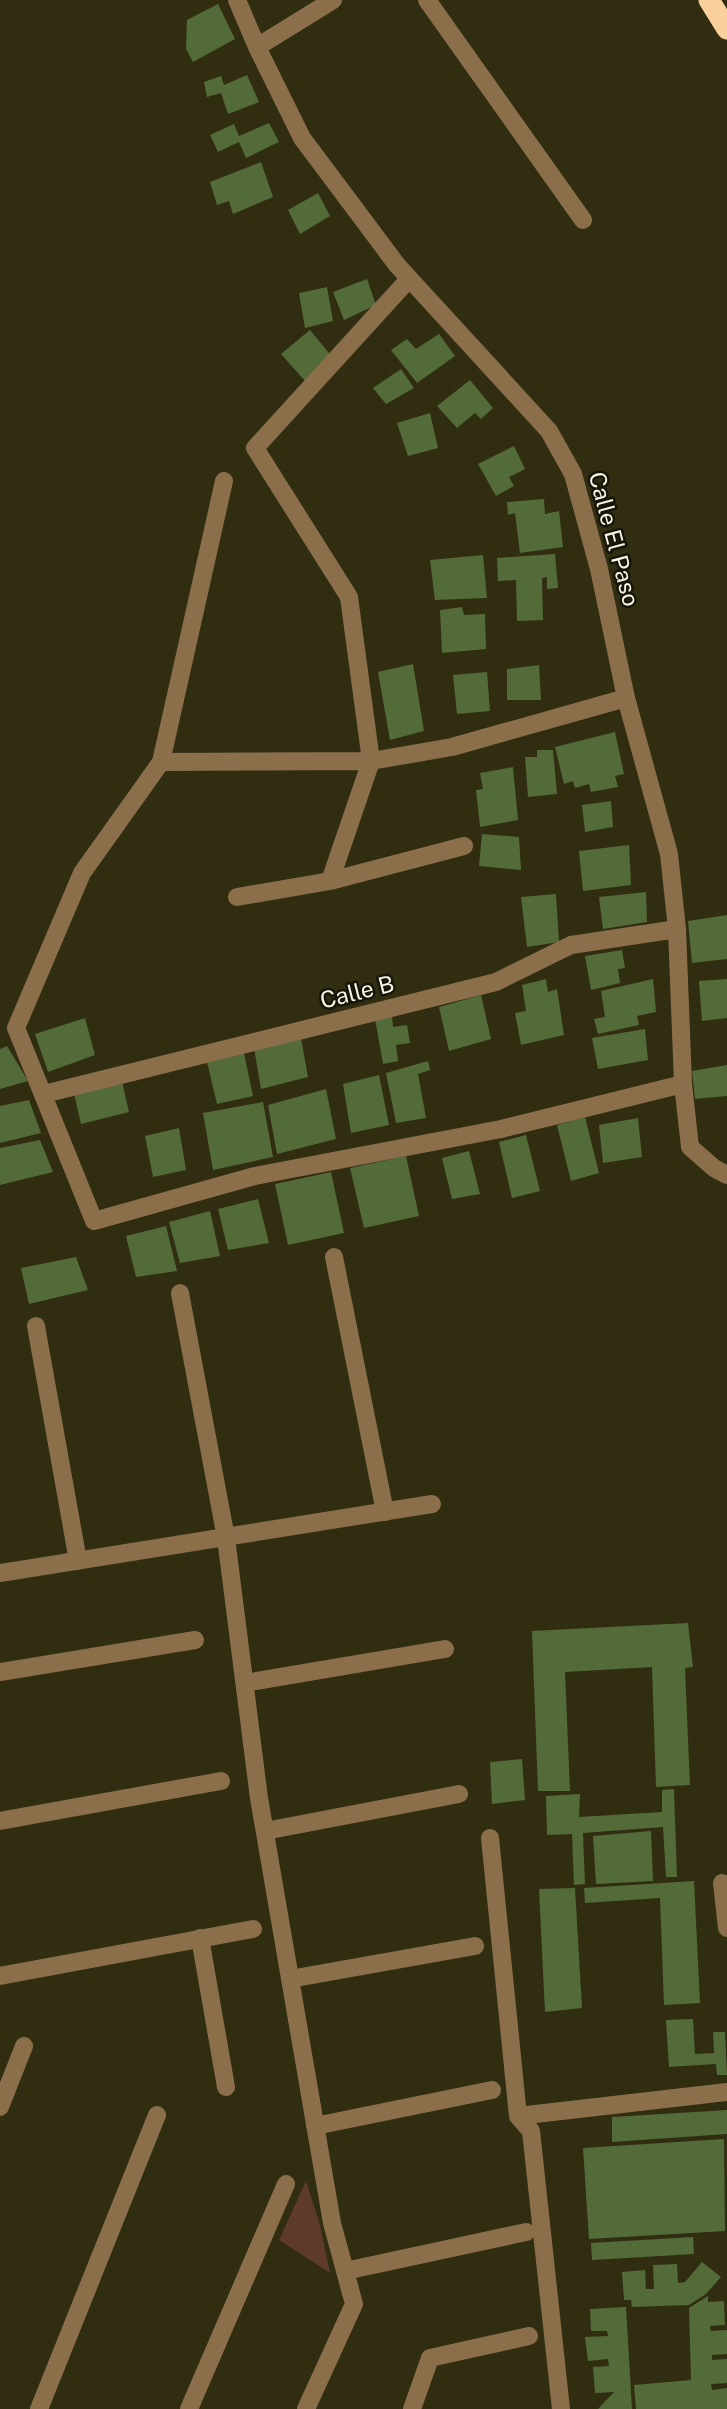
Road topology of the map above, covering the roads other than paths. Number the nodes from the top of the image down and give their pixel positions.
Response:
1 (237, 0) edge
2 (333, 0) edge
3 (427, 0) edge
4 (709, 0) edge
5 (727, 29) edge
6 (257, 47) junction
7 (583, 220) dead end
8 (410, 279) junction
9 (225, 481) dead end
10 (626, 698) junction
11 (371, 761) junction
12 (161, 762) junction
13 (464, 846) dead end
14 (330, 881) junction
15 (237, 897) dead end
16 (677, 929) junction
17 (683, 1084) junction
18 (44, 1094) junction
19 (727, 1175) edge
20 (334, 1257) dead end
21 (180, 1293) dead end
22 (36, 1326) dead end
23 (432, 1504) dead end
24 (385, 1512) junction
25 (226, 1538) junction
26 (78, 1561) junction
27 (0, 1573) edge
28 (195, 1640) dead end
29 (445, 1649) dead end
30 (0, 1672) edge
31 (245, 1683) junction
32 (221, 1781) dead end
33 (459, 1794) dead end
34 (0, 1821) edge
35 (265, 1832) junction
36 (490, 1838) dead end
37 (722, 1884) dead end
38 (727, 1928) edge
39 (253, 1929) dead end
40 (201, 1938) junction
41 (475, 1945) dead end
42 (0, 1976) edge
43 (290, 1979) junction
44 (24, 2046) dead end
45 (226, 2087) dead end
46 (492, 2090) dead end
47 (727, 2092) edge
48 (0, 2107) edge
49 (158, 2115) dead end
50 (518, 2116) junction
51 (315, 2126) junction
52 (286, 2184) dead end
53 (526, 2232) dead end
54 (345, 2271) junction
55 (529, 2336) dead end
56 (39, 2409) edge
57 (189, 2409) edge
58 (306, 2409) edge
59 (412, 2409) edge
60 (561, 2409) edge

1 - 6 street, Calle El Paso
2 - 6 street
3 - 7 street
4 - 5 highway
6 - 8 street, Calle El Paso
8 - 10 street, Calle El Paso
8 - 11 street
9 - 12 street
10 - 11 street
10 - 16 street, Calle El Paso
11 - 12 street
11 - 14 street
12 - 18 street
13 - 14 street
14 - 15 street
16 - 17 street, Calle El Paso
16 - 18 street, Calle B
17 - 18 street
17 - 19 street, Calle El Paso
20 - 24 street
21 - 25 street
22 - 26 street
23 - 24 street
24 - 25 street
25 - 26 street
25 - 31 street
26 - 27 street
28 - 30 street
29 - 31 street
31 - 35 street
32 - 34 street
33 - 35 street
35 - 43 street
36 - 50 street
37 - 38 street
39 - 40 street
40 - 42 street
40 - 45 street
41 - 43 street
43 - 51 street
44 - 48 street
46 - 51 street
47 - 50 street
49 - 56 street
50 - 60 street
51 - 54 street
52 - 57 street
53 - 54 street
54 - 58 street
55 - 59 street

